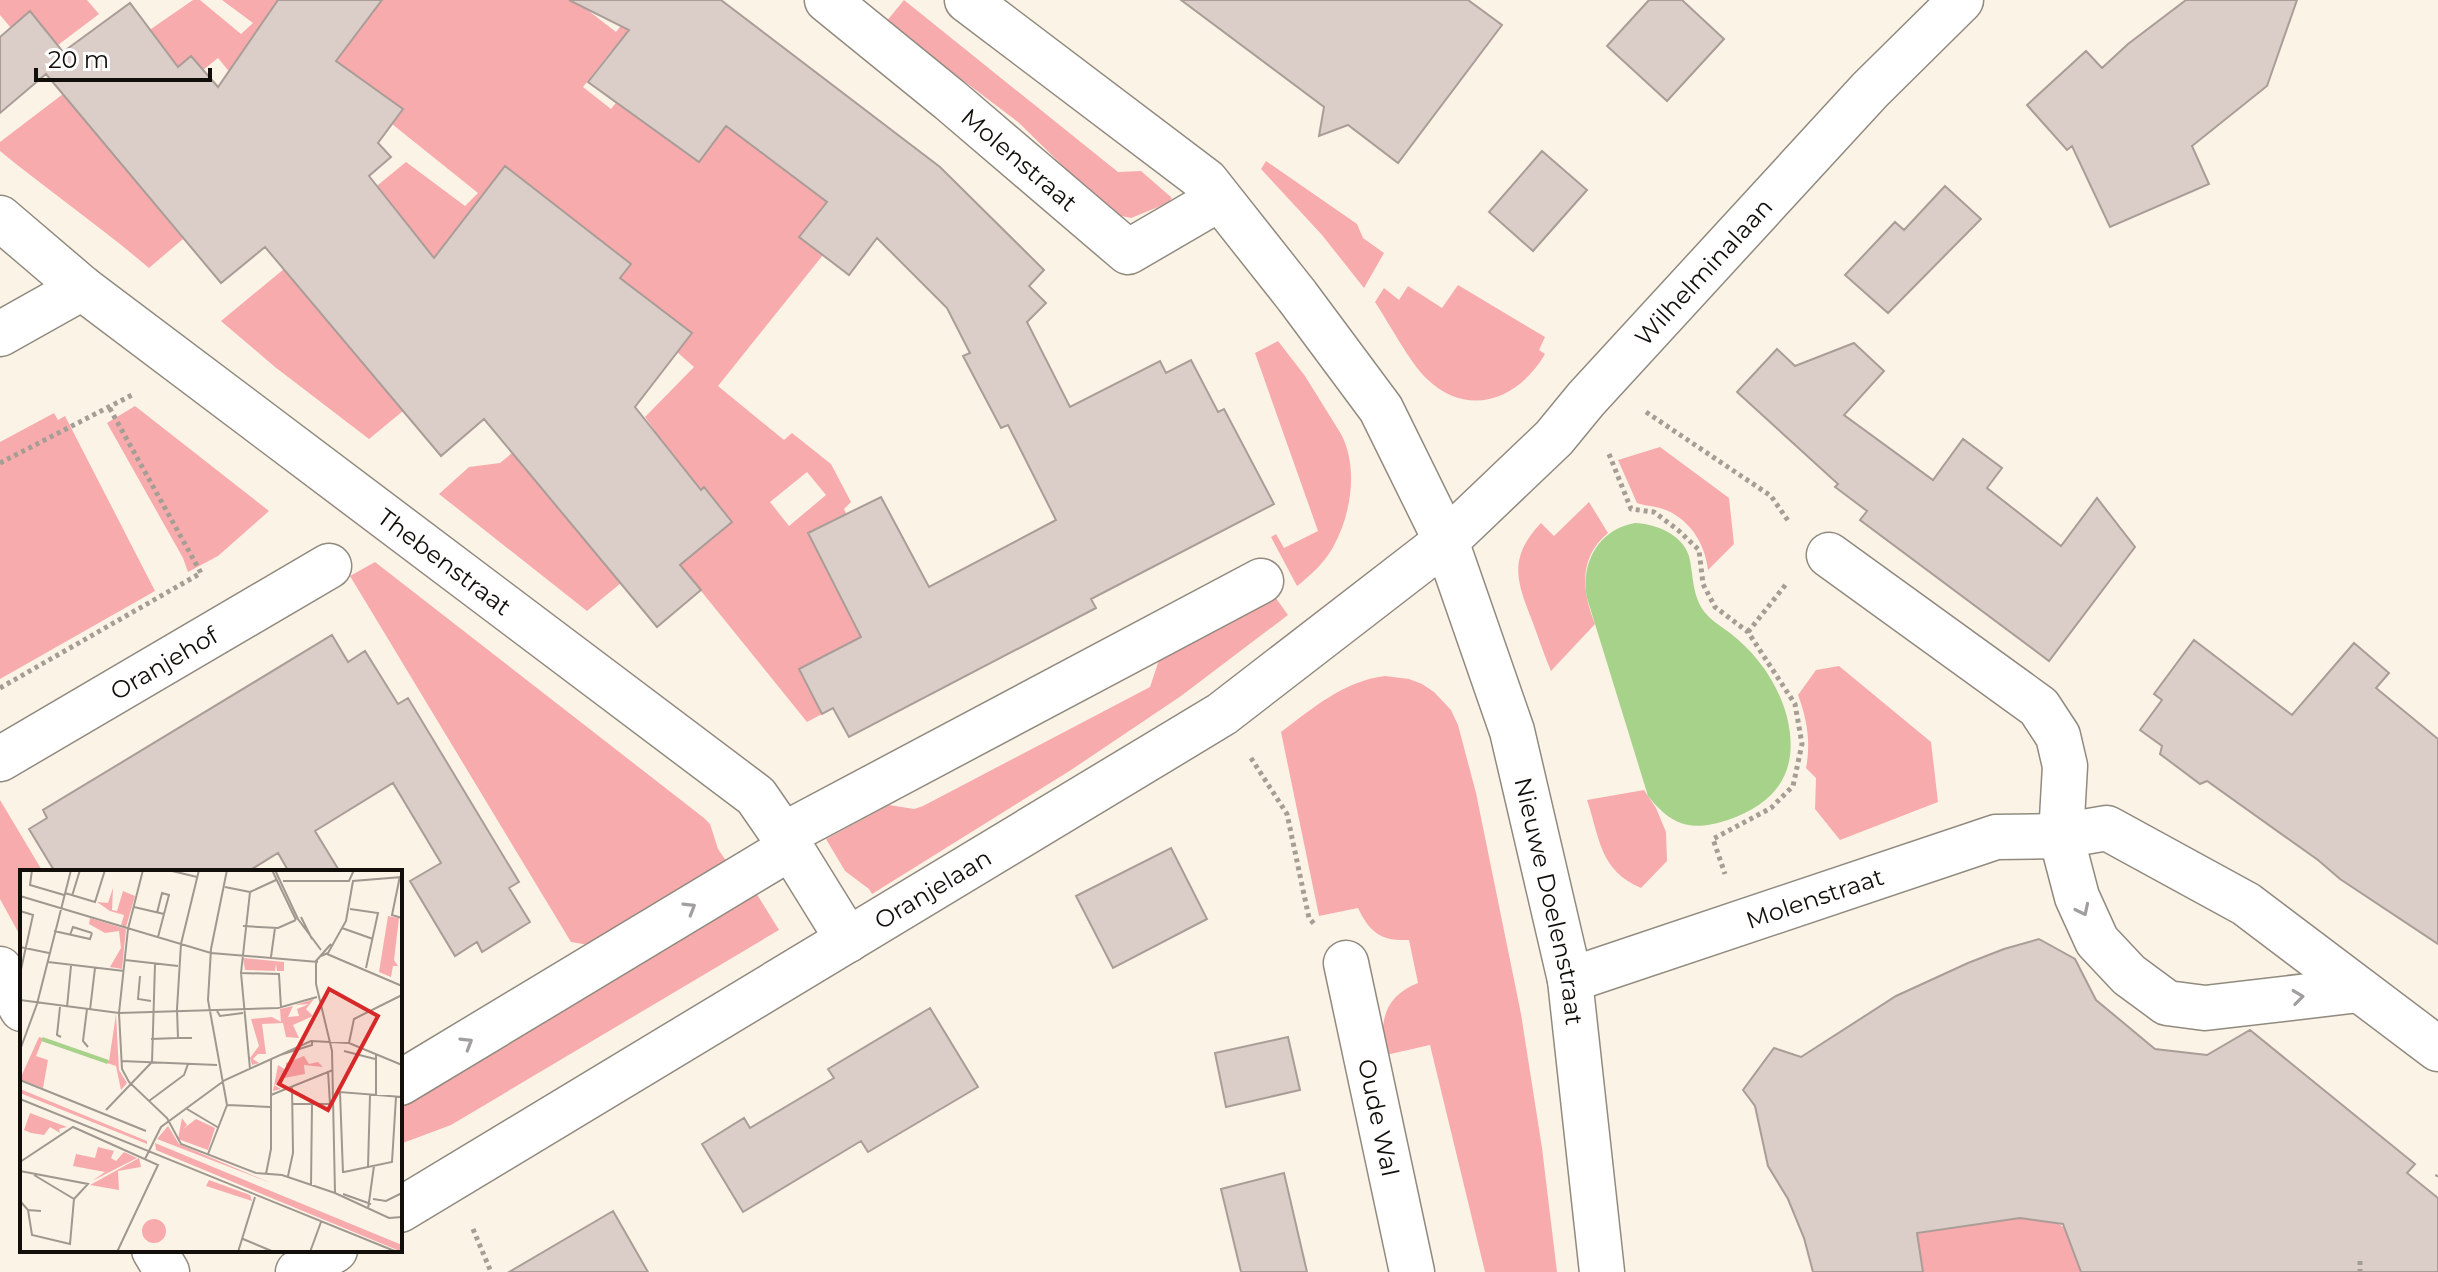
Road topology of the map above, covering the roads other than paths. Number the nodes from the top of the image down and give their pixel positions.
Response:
1 (827, 0) edge
2 (967, 0) edge
3 (1961, 0) edge
4 (1219, 199) junction
5 (0, 218) edge
6 (82, 288) junction
7 (0, 334) edge
8 (1446, 541) junction
9 (1820, 554) road end
10 (329, 566) dead end
11 (1261, 581) dead end
12 (0, 759) edge
13 (2061, 836) junction
14 (786, 841) junction
15 (848, 940) junction
16 (1346, 963) road end
17 (0, 969) edge
18 (1570, 980) junction
19 (2359, 990) junction
20 (20, 1005) edge
21 (2438, 1049) edge
22 (402, 1082) edge
23 (402, 1209) edge
24 (155, 1252) edge
25 (332, 1252) edge
26 (167, 1272) edge
27 (298, 1272) edge
28 (1412, 1272) edge
29 (1602, 1272) edge

1 - 4 street, Molenstraat
2 - 4 street
3 - 8 street, Wilhelminalaan
4 - 8 street
5 - 6 street, Thebenstraat
6 - 7 street
6 - 14 street, Thebenstraat
8 - 15 street, Oranjelaan
8 - 18 street, Nieuwe Doelenstraat
9 - 13 street
10 - 12 street, Oranjehof
11 - 14 street
13 - 18 street, Molenstraat
13 - 19 street, Molenstraat
13 -> 19 street
14 - 15 street, Thebenstraat
22 -> 14 street
15 - 23 street, Oranjelaan
16 - 28 street, Oude Wal
17 - 20 street
18 - 29 street, Nieuwe Doelenstraat
19 - 21 street, Molenstraat
24 - 26 street
25 - 27 street

